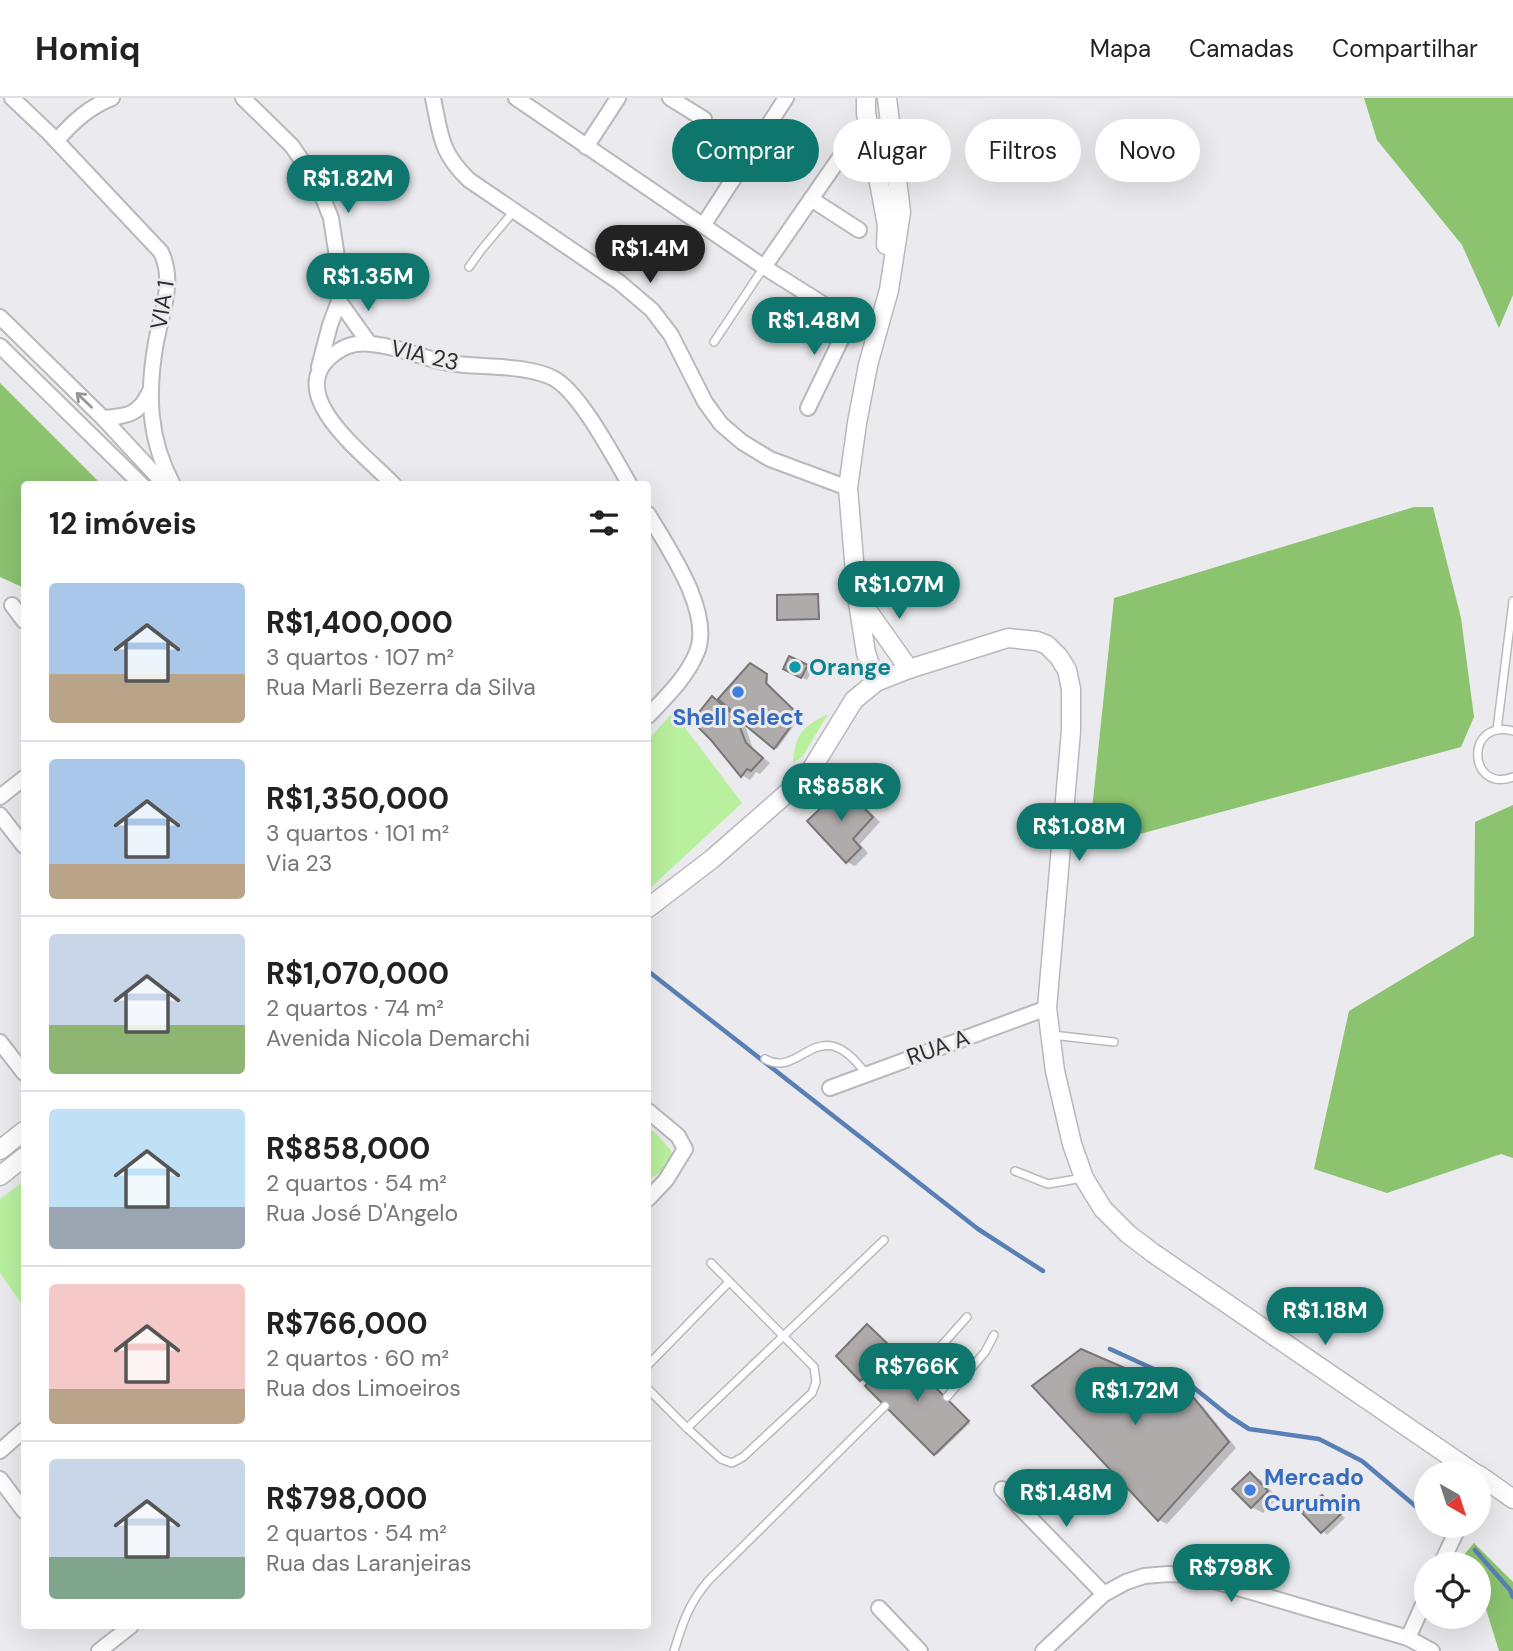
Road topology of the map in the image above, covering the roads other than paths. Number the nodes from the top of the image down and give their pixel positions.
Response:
1 (12, 98) edge
2 (113, 98) edge
3 (243, 98) edge
4 (433, 98) edge
5 (516, 98) edge
6 (618, 98) edge
7 (670, 98) edge
8 (786, 98) edge
9 (866, 98) edge
10 (887, 98) edge
11 (704, 119) dead end
12 (57, 141) junction
13 (586, 147) junction
14 (833, 167) edge
15 (811, 199) junction
16 (515, 211) junction
17 (704, 225) junction
18 (859, 230) dead end
19 (469, 267) dead end
20 (764, 267) junction
21 (339, 301) junction
22 (0, 317) edge
23 (879, 325) junction
24 (714, 342) dead end
25 (369, 343) junction
26 (0, 346) edge
27 (319, 369) junction
28 (151, 390) junction
29 (808, 408) dead end
30 (71, 416) junction
31 (103, 418) junction
32 (155, 442) junction
33 (135, 453) junction
34 (138, 481) edge
35 (161, 481) edge
36 (171, 481) edge
37 (390, 481) edge
38 (624, 481) edge
39 (848, 488) junction
40 (652, 529) edge
41 (857, 596) junction
42 (1513, 601) edge
43 (12, 605) dead end
44 (21, 617) edge
45 (909, 669) junction
46 (876, 682) junction
47 (651, 713) edge
48 (1497, 730) junction
49 (1513, 731) edge
50 (1513, 778) edge
51 (21, 780) edge
52 (0, 797) edge
53 (0, 815) edge
54 (21, 842) edge
55 (651, 906) edge
56 (1047, 1008) junction
57 (1050, 1035) junction
58 (0, 1042) edge
59 (1114, 1042) dead end
60 (765, 1059) dead end
61 (21, 1069) edge
62 (866, 1074) junction
63 (830, 1087) dead end
64 (651, 1114) edge
65 (21, 1133) edge
66 (0, 1150) edge
67 (21, 1159) edge
68 (1015, 1171) dead end
69 (0, 1176) edge
70 (1084, 1178) junction
71 (651, 1196) edge
72 (884, 1240) dead end
73 (711, 1264) dead end
74 (729, 1282) junction
75 (967, 1317) dead end
76 (994, 1335) dead end
77 (783, 1337) junction
78 (942, 1345) junction
79 (651, 1362) edge
80 (971, 1368) junction
81 (919, 1371) dead end
82 (651, 1392) edge
83 (947, 1397) dead end
84 (885, 1406) dead end
85 (687, 1428) junction
86 (21, 1433) edge
87 (0, 1451) edge
88 (1456, 1461) edge
89 (0, 1479) edge
90 (1491, 1485) edge
91 (1002, 1489) dead end
92 (1513, 1499) edge
93 (21, 1507) edge
94 (1104, 1594) junction
95 (878, 1608) dead end
96 (1414, 1624) edge
97 (114, 1631) edge
98 (1408, 1637) junction
99 (99, 1651) edge
100 (674, 1651) edge
101 (920, 1651) edge
102 (1043, 1651) edge
103 (1433, 1651) edge

1 - 12 street, VIA 1
2 - 12 street
3 - 21 street
4 - 16 street
5 - 13 street
6 - 13 street
7 - 11 street
8 - 17 street
9 - 23 street
10 - 23 street
12 - 28 street, VIA 1
13 - 17 street
14 - 15 street
15 - 18 street
15 - 20 street
16 - 19 lane
16 - 39 street
17 - 20 street
20 - 24 lane
20 - 29 street
21 - 25 street
21 - 27 street
31 -> 22 street
23 - 39 street
25 - 27 street, VIA 23
25 - 38 street, VIA 23
26 - 30 street
27 - 37 street
28 - 31 street
28 - 32 street, VIA 1
30 - 33 street
30 - 34 street
31 - 33 street
32 - 33 street
32 - 36 street, VIA 1
33 - 35 street
39 - 41 street
40 - 47 street
41 - 45 street
41 - 46 street
42 - 48 lane
43 - 44 street
45 - 46 street
45 - 56 street
46 - 55 street
48 - 49 lane
48 - 50 lane
51 - 52 street
53 - 54 street
56 - 57 street
56 - 62 street, RUA A
57 - 59 lane
57 - 70 street
58 - 61 street
60 - 62 lane
62 - 63 street, RUA A
64 - 71 street
65 - 66 street
67 - 69 street
68 - 70 lane
70 - 88 street
72 - 77 lane
73 - 74 lane
74 - 77 lane
74 - 79 lane
75 - 78 lane
76 - 80 lane
77 - 85 lane
77 - 85 lane
78 - 80 lane
78 - 81 lane
80 - 83 lane
82 - 85 lane
84 - 100 lane
86 - 87 street
89 - 93 street
90 - 92 street
91 - 94 street
94 - 98 street
94 - 102 street
95 - 101 street
96 - 98 street
97 - 99 street
98 - 103 street

